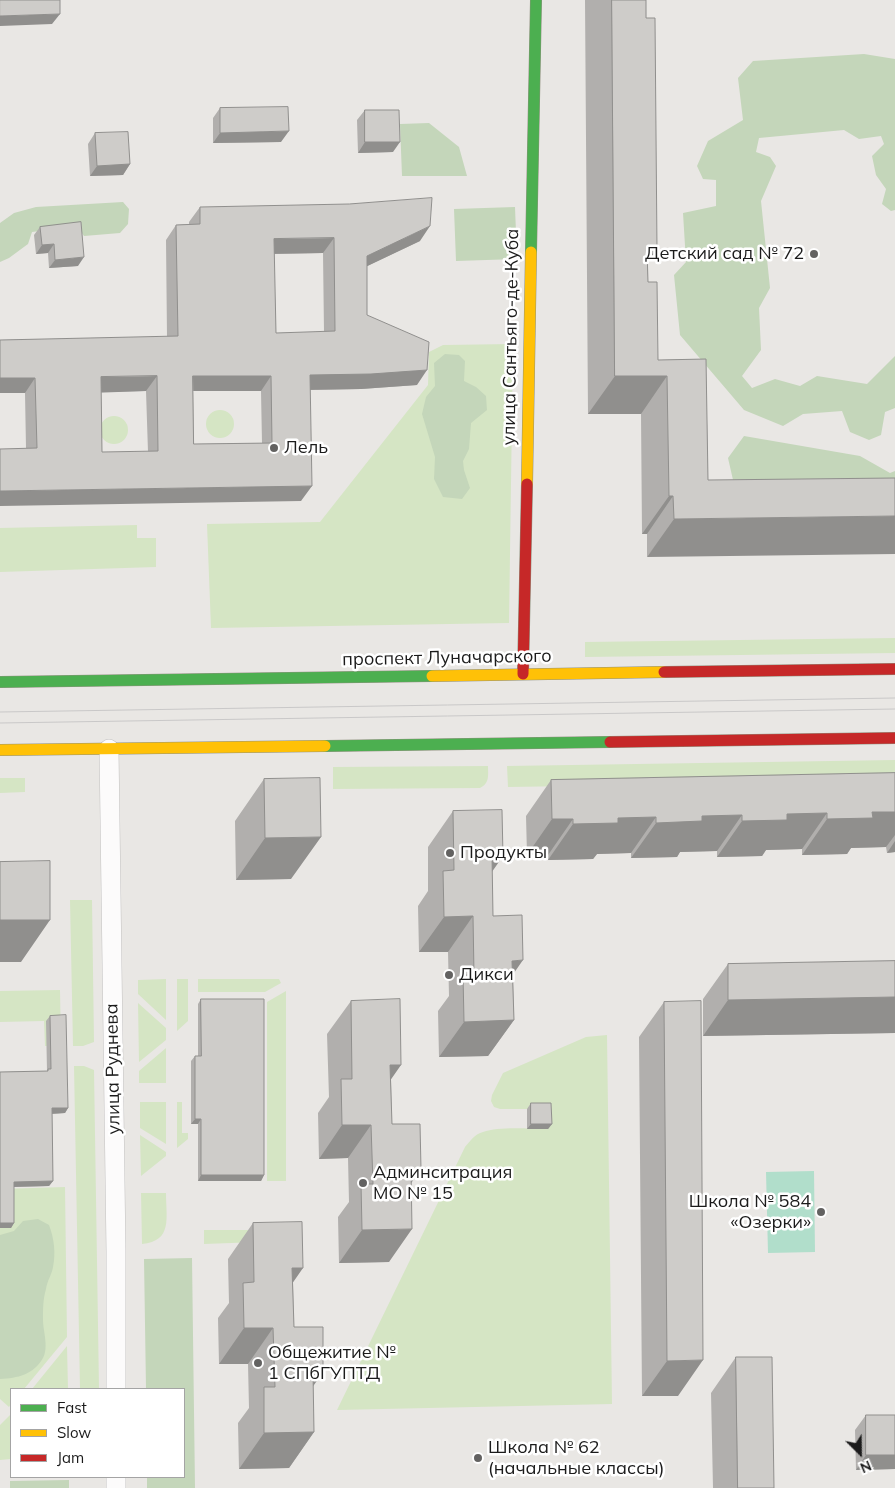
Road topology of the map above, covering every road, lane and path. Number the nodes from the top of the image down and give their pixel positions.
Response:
1 (536, 0) edge
2 (895, 669) edge
3 (523, 674) junction
4 (0, 682) edge
5 (895, 738) edge
6 (109, 749) junction
7 (0, 750) edge
8 (116, 1388) edge

1 - 3 main road, улица Сантьяго-де-Куба
2 - 3 main road, проспект Луначарского
3 - 4 main road, проспект Луначарского
5 - 6 main road
6 - 7 main road
6 - 8 street, улица Руднева

